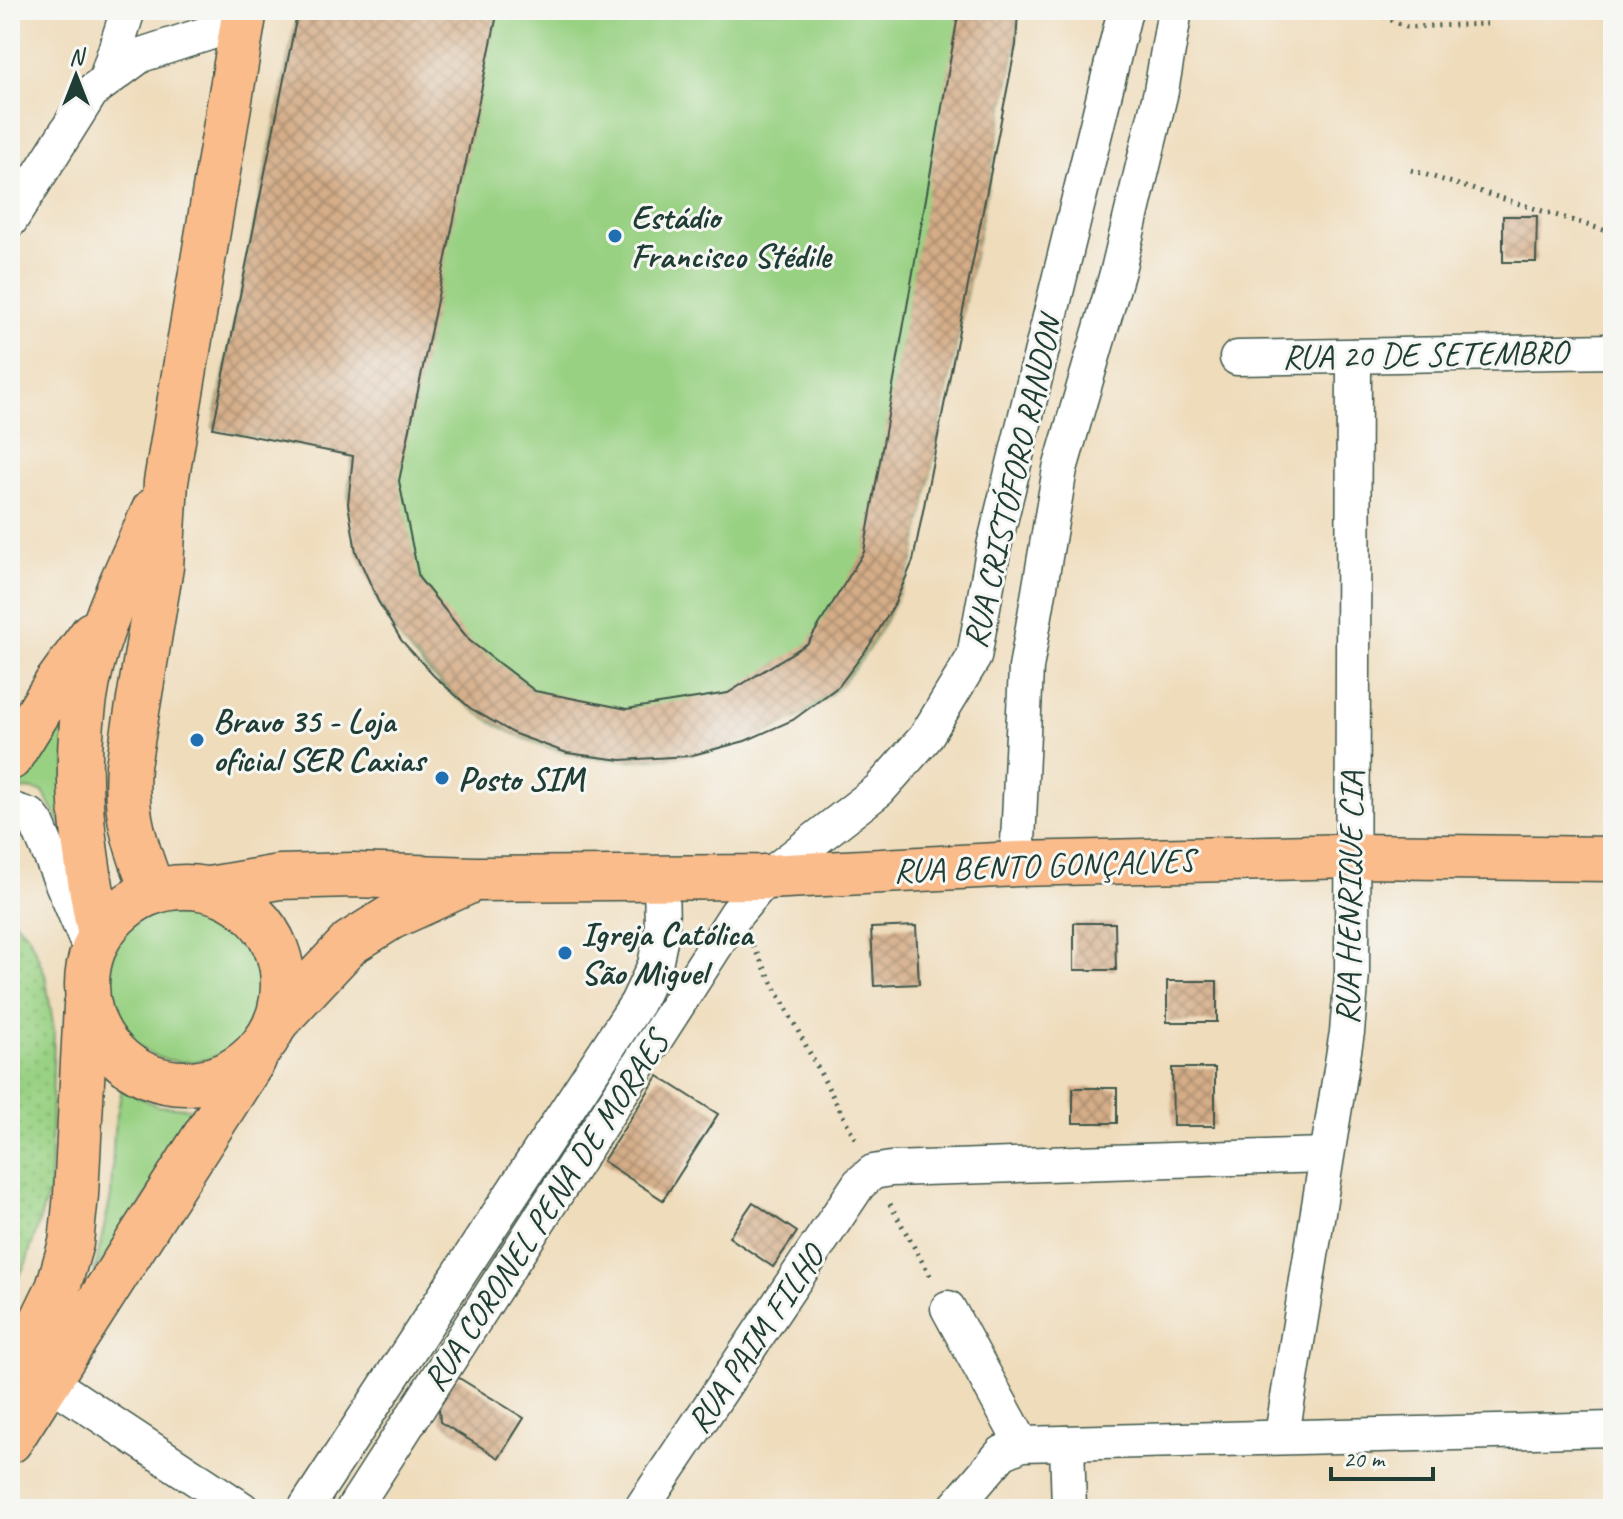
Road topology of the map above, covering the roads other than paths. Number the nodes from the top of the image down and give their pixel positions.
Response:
1 (128, 10) edge
2 (1125, 10) edge
3 (1175, 10) edge
4 (244, 16) edge
5 (106, 79) junction
6 (10, 221) edge
7 (1613, 351) edge
8 (1354, 356) junction
9 (1237, 358) dead end
10 (166, 482) junction
11 (112, 606) junction
12 (10, 758) edge
13 (10, 809) edge
14 (1352, 856) junction
15 (1613, 859) edge
16 (1017, 864) junction
17 (661, 876) junction
18 (767, 877) junction
19 (476, 879) junction
20 (209, 889) junction
21 (153, 892) junction
22 (96, 943) junction
23 (87, 997) junction
24 (270, 1034) junction
25 (1326, 1155) junction
26 (948, 1308) road end
27 (23, 1371) edge
28 (1613, 1429) edge
29 (1282, 1435) junction
30 (10, 1441) edge
31 (1067, 1443) junction
32 (1022, 1444) junction
33 (242, 1509) edge
34 (305, 1509) edge
35 (353, 1509) edge
36 (641, 1509) edge
37 (954, 1509) edge
38 (1069, 1509) edge

1 - 5 street
2 - 18 street, RUA CRISTÓFORO RANDON
3 - 16 street
4 - 5 street
4 - 10 main road
5 - 6 street
7 - 8 street, RUA 20 DE SETEMBRO
8 - 9 street, RUA 20 DE SETEMBRO
8 - 14 street, RUA HENRIQUE CIA
10 - 11 main road
10 - 21 main road
11 - 12 main road
11 - 22 main road
13 - 22 street
14 - 15 main road, RUA BENTO GONÇALVES
14 - 16 main road, RUA BENTO GONÇALVES
14 - 25 street, RUA HENRIQUE CIA
16 - 18 main road, RUA BENTO GONÇALVES
17 - 18 main road, RUA BENTO GONÇALVES
17 - 19 main road, RUA BENTO GONÇALVES
17 - 34 street, RUA CORONEL PENA DE MORAES
18 - 35 street, RUA CORONEL PENA DE MORAES
19 - 20 main road, RUA BENTO GONÇALVES
19 - 24 main road, RUA BENTO GONÇALVES
20 - 21 main road, RUA BENTO GONÇALVES
20 - 24 main road, RUA BENTO GONÇALVES
21 - 22 main road, RUA BENTO GONÇALVES
22 - 23 main road, RUA BENTO GONÇALVES
23 - 24 main road, RUA BENTO GONÇALVES
23 - 27 main road
24 - 27 main road
25 - 29 street, RUA HENRIQUE CIA
25 - 36 street, RUA PAIM FILHO
26 - 32 street
27 - 30 main road
27 - 33 street
28 - 29 street
29 - 31 street
31 - 32 street
31 - 38 street
32 - 37 street

